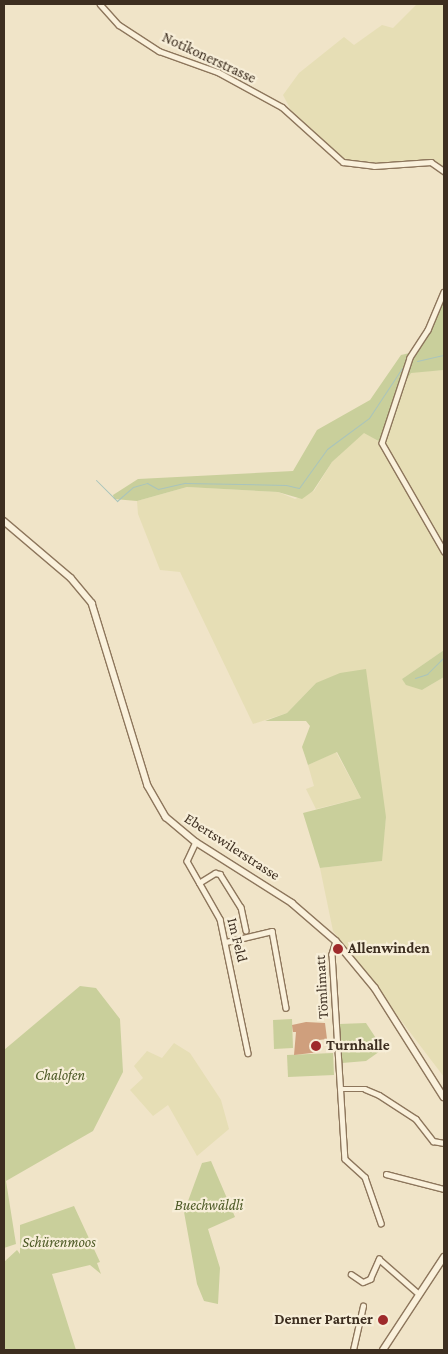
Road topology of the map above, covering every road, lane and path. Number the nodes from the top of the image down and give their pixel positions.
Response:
1 (100, 4) edge
2 (444, 170) edge
3 (444, 292) edge
4 (4, 521) edge
5 (444, 551) edge
6 (196, 842) junction
7 (199, 883) junction
8 (246, 930) dead end
9 (226, 942) junction
10 (336, 942) junction
11 (286, 1008) dead end
12 (248, 1053) dead end
13 (340, 1089) junction
14 (444, 1097) edge
15 (444, 1143) edge
16 (386, 1174) dead end
17 (444, 1188) edge
18 (381, 1223) dead end
19 (444, 1258) edge
20 (350, 1274) dead end
21 (419, 1294) junction
22 (363, 1306) dead end
23 (353, 1350) edge
24 (383, 1350) edge

1 - 2 street, Notikonerstrasse
3 - 5 street
4 - 6 street, Ebertswilerstrasse
6 - 7 street, Im Feld
6 - 10 street, Ebertswilerstrasse
7 - 8 street
7 - 9 street, Im Feld
9 - 11 street
9 - 12 street, Im Feld
10 - 13 street, Tömlimatt
10 - 14 street, Ebertswilerstrasse
13 - 15 street
13 - 18 street, Tömlimatt
16 - 17 street
19 - 21 street
20 - 21 street
21 - 24 street
22 - 23 street

